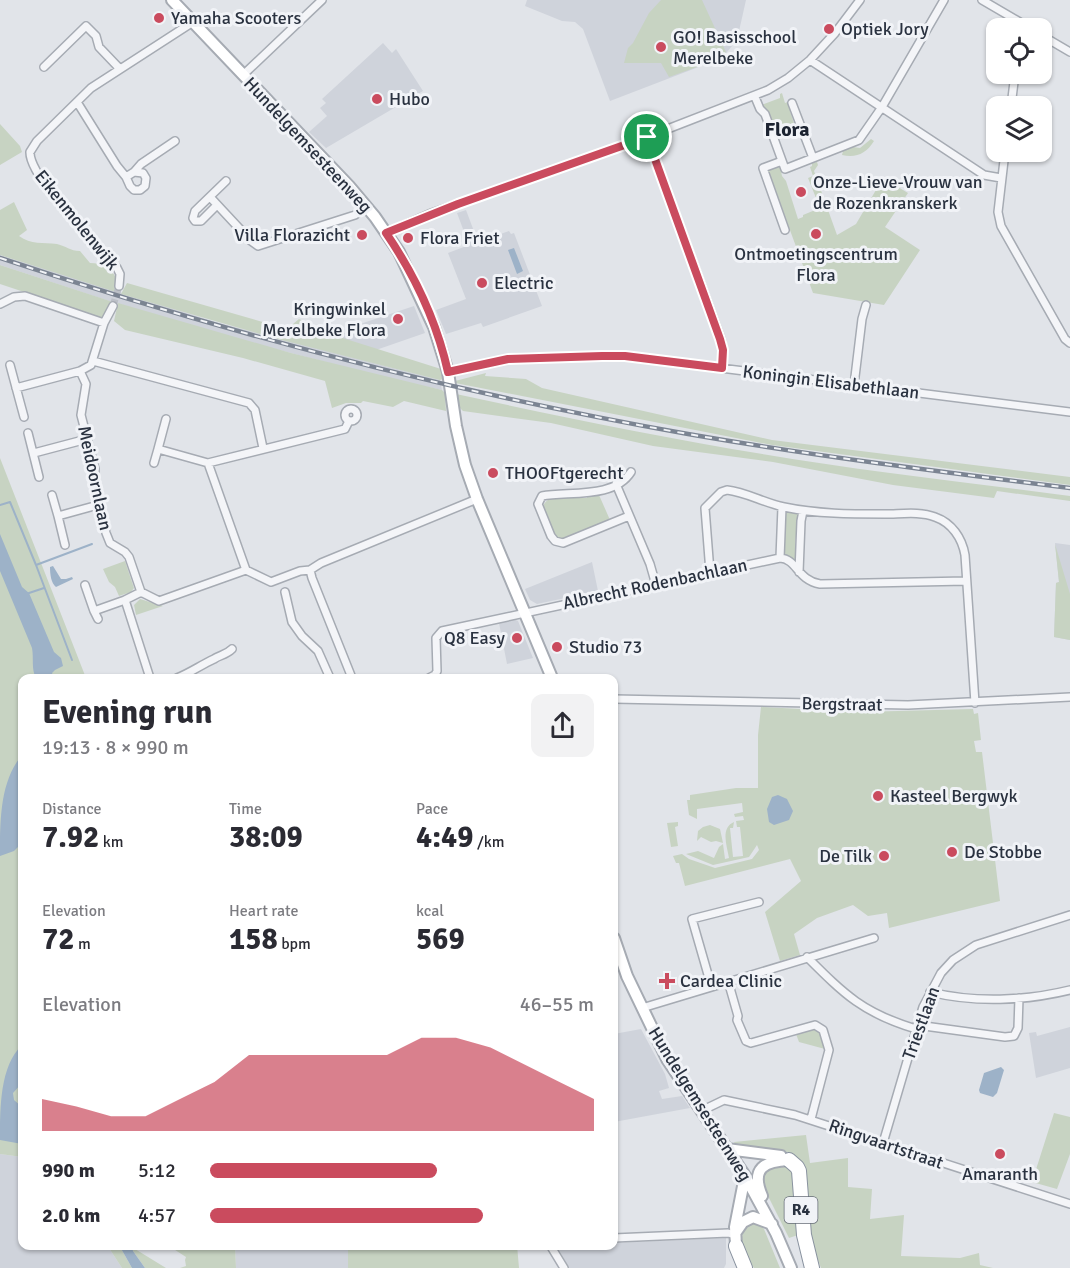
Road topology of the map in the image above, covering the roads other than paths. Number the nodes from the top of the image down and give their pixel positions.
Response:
1 (172, 0) edge
2 (322, 0) edge
3 (860, 0) edge
4 (944, 0) edge
5 (982, 0) edge
6 (1011, 18) edge
7 (193, 22) junction
8 (1052, 41) edge
9 (1070, 52) edge
10 (810, 60) junction
11 (44, 67) dead end
12 (120, 69) junction
13 (243, 75) junction
14 (754, 97) junction
15 (77, 102) junction
16 (792, 103) dead end
17 (882, 107) junction
18 (647, 137) junction
19 (175, 141) dead end
20 (815, 158) junction
21 (782, 161) junction
22 (1003, 162) edge
23 (134, 172) junction
24 (126, 177) junction
25 (1001, 178) junction
26 (226, 181) dead end
27 (210, 197) junction
28 (217, 205) junction
29 (367, 206) junction
30 (785, 230) dead end
31 (386, 233) junction
32 (119, 286) tunnel mouth
33 (0, 304) edge
34 (866, 305) dead end
35 (113, 306) tunnel mouth
36 (104, 323) junction
37 (1070, 343) edge
38 (92, 363) junction
39 (10, 365) dead end
40 (722, 368) junction
41 (80, 371) junction
42 (448, 372) junction
43 (86, 384) junction
44 (854, 385) junction
45 (16, 388) junction
46 (1070, 412) edge
47 (24, 417) dead end
48 (166, 419) dead end
49 (349, 421) dead end
50 (28, 433) dead end
51 (87, 439) junction
52 (263, 448) junction
53 (158, 449) junction
54 (33, 453) junction
55 (154, 463) dead end
56 (208, 463) junction
57 (630, 472) dead end
58 (39, 477) dead end
59 (616, 484) junction
60 (52, 495) dead end
61 (477, 499) junction
62 (98, 505) junction
63 (782, 507) junction
64 (803, 511) junction
65 (58, 516) junction
66 (629, 516) junction
67 (65, 545) dead end
68 (783, 558) junction
69 (246, 570) junction
70 (310, 570) junction
71 (710, 572) junction
72 (799, 572) junction
73 (966, 581) junction
74 (85, 585) dead end
75 (656, 585) junction
76 (141, 592) junction
77 (285, 592) dead end
78 (125, 600) junction
79 (94, 610) junction
80 (525, 612) junction
81 (98, 619) dead end
82 (232, 649) dead end
83 (149, 674) edge
84 (186, 674) edge
85 (328, 674) edge
86 (350, 674) edge
87 (435, 674) edge
88 (550, 674) edge
89 (1070, 697) edge
90 (618, 699) edge
91 (975, 703) junction
92 (759, 902) dead end
93 (1070, 915) edge
94 (874, 938) dead end
95 (618, 948) edge
96 (807, 957) junction
97 (728, 981) junction
98 (711, 986) junction
99 (1070, 990) edge
100 (930, 993) junction
101 (1019, 998) junction
102 (642, 1008) junction
103 (917, 1027) junction
104 (701, 1111) junction
105 (811, 1119) junction
106 (883, 1143) junction
107 (727, 1149) junction
108 (789, 1160) junction
109 (745, 1176) junction
110 (1070, 1204) edge
111 (764, 1209) junction
112 (772, 1224) junction
113 (618, 1238) edge
114 (735, 1240) junction
115 (553, 1250) edge
116 (813, 1266) edge
117 (564, 1268) edge
118 (733, 1268) edge
119 (745, 1268) edge
120 (791, 1268) edge

1 - 7 main road, Hundelgemsesteenweg
2 - 13 street
3 - 10 street
4 - 17 street
5 - 6 street
7 - 12 street, Eikenmolenwijk
7 - 13 main road, Hundelgemsesteenweg
8 - 9 street
10 - 14 street
10 - 17 street
11 - 12 street
12 - 15 street, Eikenmolenwijk
13 - 29 main road, Hundelgemsesteenweg
14 - 18 street
14 - 21 street
15 - 24 street
15 - 32 street, Eikenmolenwijk
16 - 20 street
17 - 20 street
17 - 25 street
18 - 31 street
18 - 40 street
19 - 23 street
20 - 21 street
21 - 30 street
22 - 25 street
23 - 24 street
23 - 24 street
25 - 37 street
26 - 27 street
27 - 28 street
27 - 28 street
28 - 29 street
29 - 31 main road, Hundelgemsesteenweg
31 - 42 main road, Hundelgemsesteenweg
33 - 36 street
34 - 44 street
35 - 36 street
36 - 38 street, Meidoornlaan
38 - 41 street
38 - 43 street, Meidoornlaan
38 - 52 street
39 - 45 street
40 - 42 street, Koningin Elisabethlaan
40 - 44 street, Koningin Elisabethlaan
41 - 43 street
41 - 45 street
42 - 61 main road, Hundelgemsesteenweg
43 - 51 street, Meidoornlaan
44 - 46 street, Koningin Elisabethlaan
45 - 47 street
48 - 53 street
49 - 52 street
50 - 54 street
51 - 54 street
51 - 62 street, Meidoornlaan
52 - 56 street
53 - 55 street
53 - 56 street
54 - 58 street
56 - 69 street
57 - 59 street
59 - 66 street
59 - 66 street
60 - 65 street
61 - 70 street
61 - 80 main road, Hundelgemsesteenweg
62 - 65 street
62 - 76 street, Meidoornlaan
63 - 64 street
63 - 68 street
63 - 71 street
64 - 72 street
64 - 73 street
65 - 67 street
66 - 75 street
68 - 71 street, Albrecht Rodenbachlaan
68 - 72 street
69 - 70 street
69 - 76 street
70 - 86 street
71 - 75 street, Albrecht Rodenbachlaan
72 - 73 street
73 - 91 street
74 - 79 street
75 - 80 street, Albrecht Rodenbachlaan
76 - 78 street
77 - 85 street
78 - 79 street
78 - 83 street
79 - 81 street
80 - 87 street, Albrecht Rodenbachlaan
80 - 88 main road, Hundelgemsesteenweg
82 - 84 street
89 - 91 street, Bergstraat
90 - 91 street, Bergstraat
92 - 98 street
93 - 100 street, Triestlaan
94 - 96 street
95 - 102 main road, Hundelgemsesteenweg
96 - 97 street
96 - 103 street
97 - 98 street
97 - 105 street
98 - 102 street
99 - 101 street
100 - 101 street
100 - 103 street, Triestlaan
101 - 103 street
102 - 104 main road, Hundelgemsesteenweg
103 - 106 street, Triestlaan
104 - 105 street, Ringvaartstraat
104 - 107 main road, Hundelgemsesteenweg
105 - 106 street, Ringvaartstraat
106 - 110 street, Ringvaartstraat
107 - 108 main road
107 - 109 main road, Hundelgemsesteenweg
108 - 111 main road, R4
108 - 116 highway, R4
109 - 111 main road, Hundelgemsesteenweg
109 - 114 main road
111 - 112 main road, Hundelgemsesteenweg
112 - 114 main road
112 - 120 main road, Hundelgemsesteenweg
113 - 114 street
114 - 118 highway
114 - 119 highway
115 - 117 street

